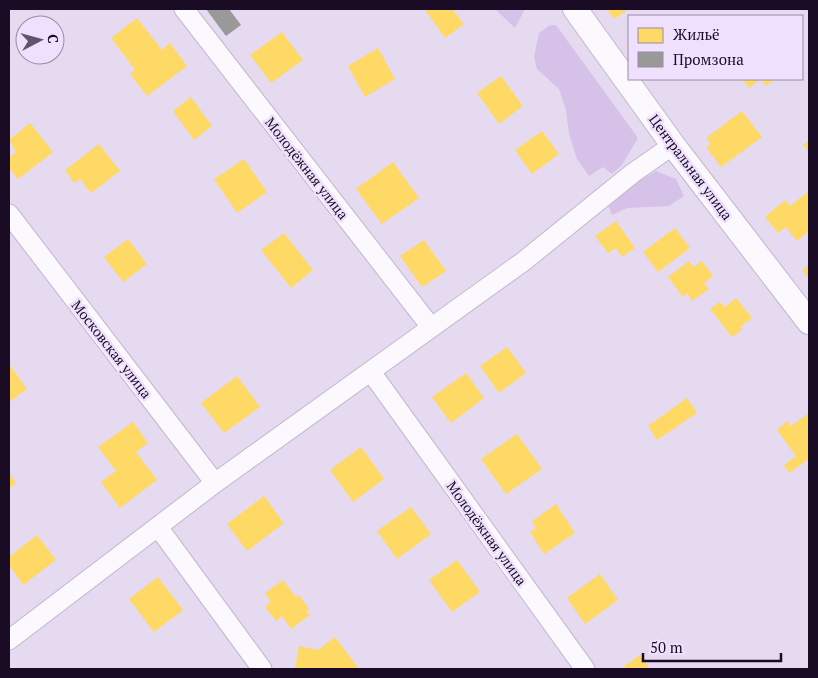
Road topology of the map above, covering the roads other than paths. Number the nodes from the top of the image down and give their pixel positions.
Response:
1 (184, 9) edge
2 (575, 9) edge
3 (673, 145) junction
4 (9, 214) edge
5 (809, 322) edge
6 (431, 327) junction
7 (371, 372) junction
8 (215, 483) junction
9 (158, 527) junction
10 (9, 640) edge
11 (262, 669) edge
12 (584, 669) edge

1 - 6 street, Молодёжная улица
2 - 3 street, Центральная улица
3 - 5 street, Центральная улица
3 - 6 street
4 - 8 street, Московская улица
6 - 7 street
7 - 8 street
7 - 12 street, Молодёжная улица
8 - 9 street
9 - 10 street
9 - 11 street

